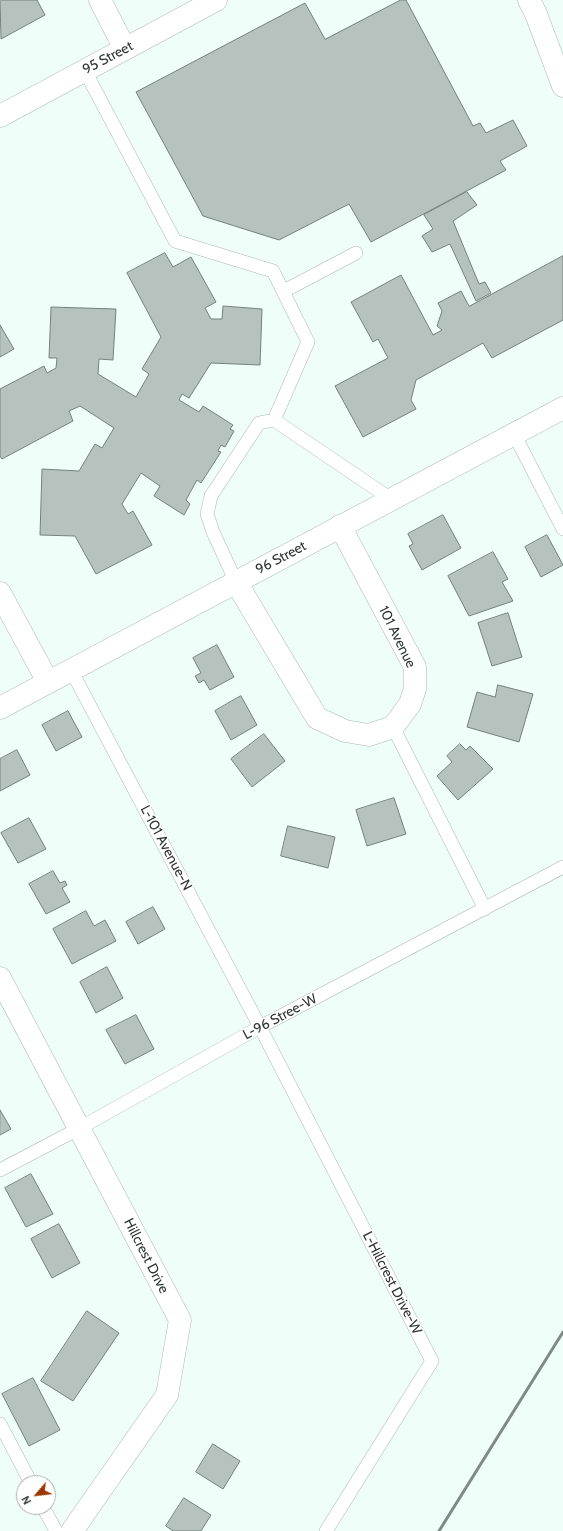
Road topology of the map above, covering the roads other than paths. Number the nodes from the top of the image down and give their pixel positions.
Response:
1 (100, 0) edge
2 (216, 0) edge
3 (532, 7) edge
4 (563, 48) edge
5 (125, 49) junction
6 (85, 71) junction
7 (563, 86) edge
8 (0, 116) edge
9 (356, 253) dead end
10 (284, 291) junction
11 (563, 408) edge
12 (274, 420) junction
13 (514, 434) junction
14 (391, 499) junction
15 (340, 526) junction
16 (563, 529) edge
17 (236, 582) junction
18 (0, 593) edge
19 (71, 670) junction
20 (48, 682) junction
21 (0, 708) edge
22 (394, 727) junction
23 (563, 867) edge
24 (485, 909) junction
25 (0, 978) edge
26 (260, 1027) junction
27 (80, 1128) junction
28 (0, 1170) edge
29 (0, 1424) edge
30 (27, 1475) edge
31 (47, 1515) edge
32 (56, 1531) edge
33 (72, 1531) edge
34 (326, 1531) edge

1 - 5 street
2 - 5 street, 95 Street
3 - 4 street
3 - 7 street
5 - 6 street, 95 Street
6 - 8 street, 95 Street
6 - 10 lane
9 - 10 lane
10 - 12 lane
11 - 13 street, 96 Street
12 - 14 lane
12 - 17 lane
13 - 14 street, 96 Street
13 - 16 lane
14 - 15 street, 96 Street
15 - 17 street, 96 Street
15 - 22 street, 101 Avenue
17 - 19 street, 96 Street
17 - 22 street
18 - 20 street
19 - 20 street, 96 Street
19 - 26 lane, L-101 Avenue-N
20 - 21 street, 96 Street
22 - 24 lane
23 - 24 lane, L-96 Stree-W
24 - 26 lane, L-96 Stree-W
25 - 27 street, Hillcrest Drive
26 - 27 lane, L-96 Stree-W
26 - 34 lane, L-Hillcrest Drive-W
27 - 28 lane, L-96 Stree-W
27 - 33 street, Hillcrest Drive
29 - 30 lane
31 - 32 lane

